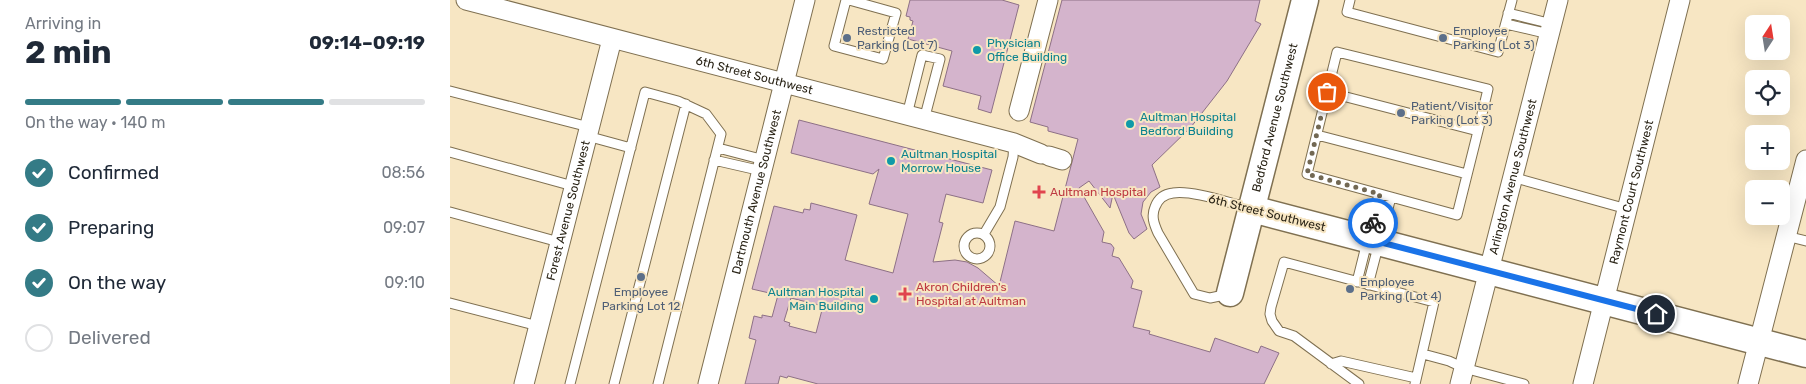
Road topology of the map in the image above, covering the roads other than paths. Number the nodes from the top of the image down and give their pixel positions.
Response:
1 (466, 0) edge
2 (805, 0) edge
3 (847, 0) edge
4 (1048, 0) edge
5 (1305, 0) edge
6 (1350, 0) edge
7 (1512, 0) edge
8 (1558, 0) edge
9 (1680, 0) edge
10 (505, 5) edge
11 (1508, 13) junction
12 (1506, 24) junction
13 (1551, 29) junction
14 (612, 39) junction
15 (784, 83) junction
16 (450, 92) edge
17 (1327, 92) junction
18 (686, 104) junction
19 (916, 118) junction
20 (1478, 131) junction
21 (588, 132) junction
22 (1317, 135) junction
23 (1014, 143) junction
24 (631, 148) junction
25 (718, 148) junction
26 (450, 152) edge
27 (1051, 157) dead end
28 (714, 160) junction
29 (1806, 160) edge
30 (763, 165) junction
31 (1467, 174) junction
32 (1512, 178) junction
33 (573, 186) junction
34 (1380, 194) junction
35 (1391, 197) junction
36 (1252, 209) junction
37 (1627, 210) junction
38 (450, 212) edge
39 (984, 234) dead end
40 (1786, 236) junction
41 (1374, 240) junction
42 (1806, 241) edge
43 (559, 242) junction
44 (1489, 270) junction
45 (1358, 282) junction
46 (1368, 285) junction
47 (1230, 294) joint
48 (1604, 300) junction
49 (450, 303) edge
50 (538, 326) junction
51 (1759, 342) junction
52 (1423, 354) junction
53 (1806, 354) edge
54 (1331, 364) junction
55 (1462, 376) edge
56 (1416, 381) edge
57 (524, 384) edge
58 (570, 384) edge
59 (614, 384) edge
60 (658, 384) edge
61 (708, 384) edge
62 (1359, 384) edge
63 (1524, 384) edge
64 (1582, 384) edge
65 (1748, 384) edge

1 - 10 street, 6th Street Southwest
2 - 15 street, Dartmouth Avenue Southwest
3 - 3 lane
4 - 23 street
5 - 36 street, Bedford Avenue Southwest
6 - 12 lane
7 - 11 lane
8 - 13 street, Arlington Avenue Southwest
9 - 37 street, Raymont Court Southwest
10 - 14 street, 6th Street Southwest
11 - 12 lane
11 - 13 lane
12 - 13 lane
13 - 32 street, Arlington Avenue Southwest
14 - 15 street, 6th Street Southwest
14 - 21 street, Forest Avenue Southwest
15 - 19 street, 6th Street Southwest
15 - 30 street, Dartmouth Avenue Southwest
16 - 21 lane
17 - 20 lane
17 - 20 lane
17 - 22 lane
18 - 24 lane
18 - 25 lane
18 - 59 lane
19 - 19 lane
19 - 23 street, 6th Street Southwest
20 - 31 lane
21 - 24 lane
21 - 33 street, Forest Avenue Southwest
22 - 31 lane
22 - 34 lane
23 - 27 street, 6th Street Southwest
23 - 39 lane
24 - 58 lane
25 - 28 lane
25 - 30 lane
26 - 33 lane
28 - 30 lane
28 - 60 lane
29 - 40 street
30 - 61 street, Dartmouth Avenue Southwest
31 - 35 lane
32 - 37 lane
32 - 44 street, Arlington Avenue Southwest
33 - 43 street, Forest Avenue Southwest
34 - 35 lane
34 - 41 lane
35 - 41 lane
36 - 41 street, 6th Street Southwest
36 - 47 street, Bedford Avenue Southwest
36 - 47 lane, 6th Street Southwest
37 - 48 street, Raymont Court Southwest
38 - 43 lane
40 - 42 lane
40 - 51 street
41 - 44 street, 6th Street Southwest
41 - 45 lane
41 - 46 lane
43 - 50 street, Forest Avenue Southwest
44 - 48 street, 6th Street Southwest
44 - 55 street, Arlington Avenue Southwest
45 - 46 lane
45 - 54 lane
46 - 52 lane
48 - 51 street, 6th Street Southwest
48 - 64 street, Raymont Court Southwest
49 - 50 lane
50 - 57 street, Forest Avenue Southwest
51 - 53 street, 6th Street Southwest
51 - 65 street
52 - 55 lane
52 - 56 lane
54 - 56 lane
54 - 62 lane
55 - 63 lane

